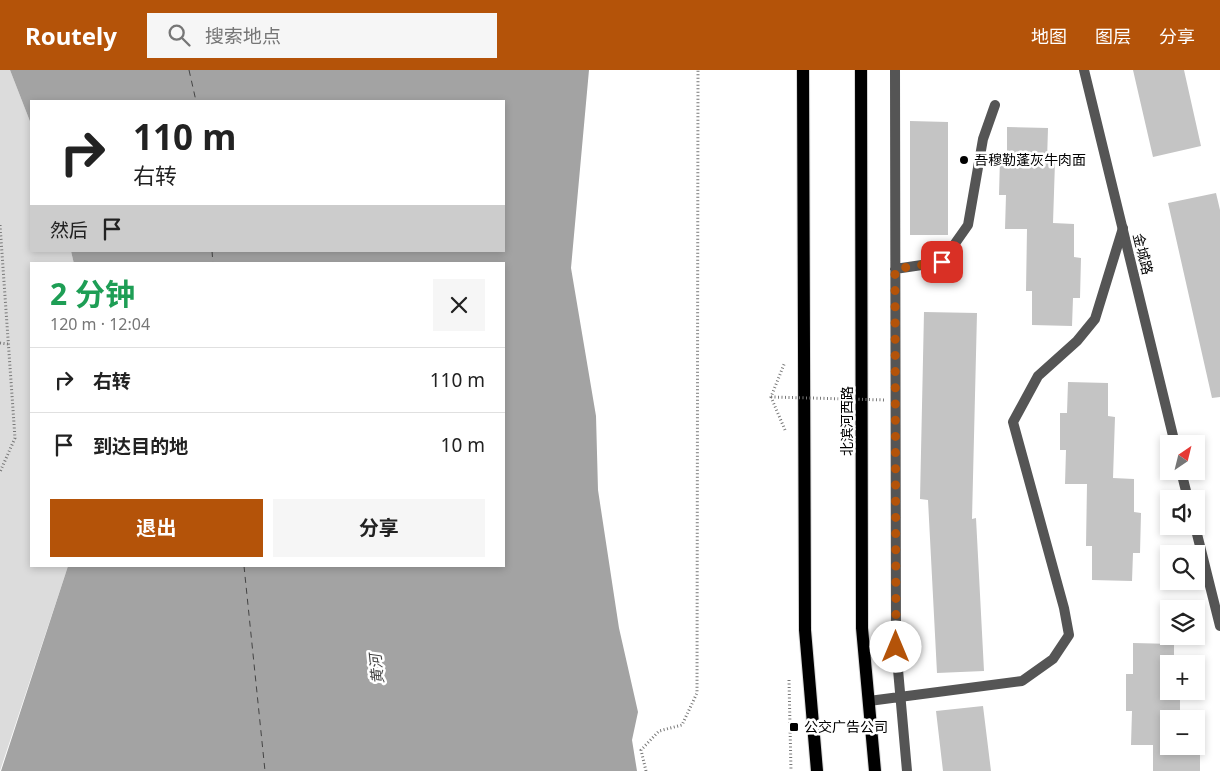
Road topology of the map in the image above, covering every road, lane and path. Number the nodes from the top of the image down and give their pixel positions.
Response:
1 (698, 70) edge
2 (804, 70) edge
3 (861, 70) edge
4 (895, 70) edge
5 (1084, 70) edge
6 (995, 105) dead end
7 (0, 225) edge
8 (1123, 228) junction
9 (895, 269) junction
10 (0, 343) edge
11 (8, 344) junction
12 (771, 397) dead end
13 (886, 400) dead end
14 (1173, 435) edge
15 (0, 472) edge
16 (1197, 535) edge
17 (1220, 626) edge
18 (900, 697) junction
19 (869, 702) junction
20 (646, 771) edge
21 (817, 771) edge
22 (875, 771) edge
23 (907, 771) edge

1 - 20 path
2 - 21 main road
3 - 19 main road, 北滨河西路
4 - 9 street
5 - 8 street, 金城路
6 - 9 street
7 - 11 path
8 - 14 street, 金城路
8 - 18 street
9 - 18 street
10 - 11 path
11 - 15 path
12 - 13 path, bridge
16 - 17 street
18 - 19 street
18 - 23 street
19 - 22 main road, 北滨河西路

